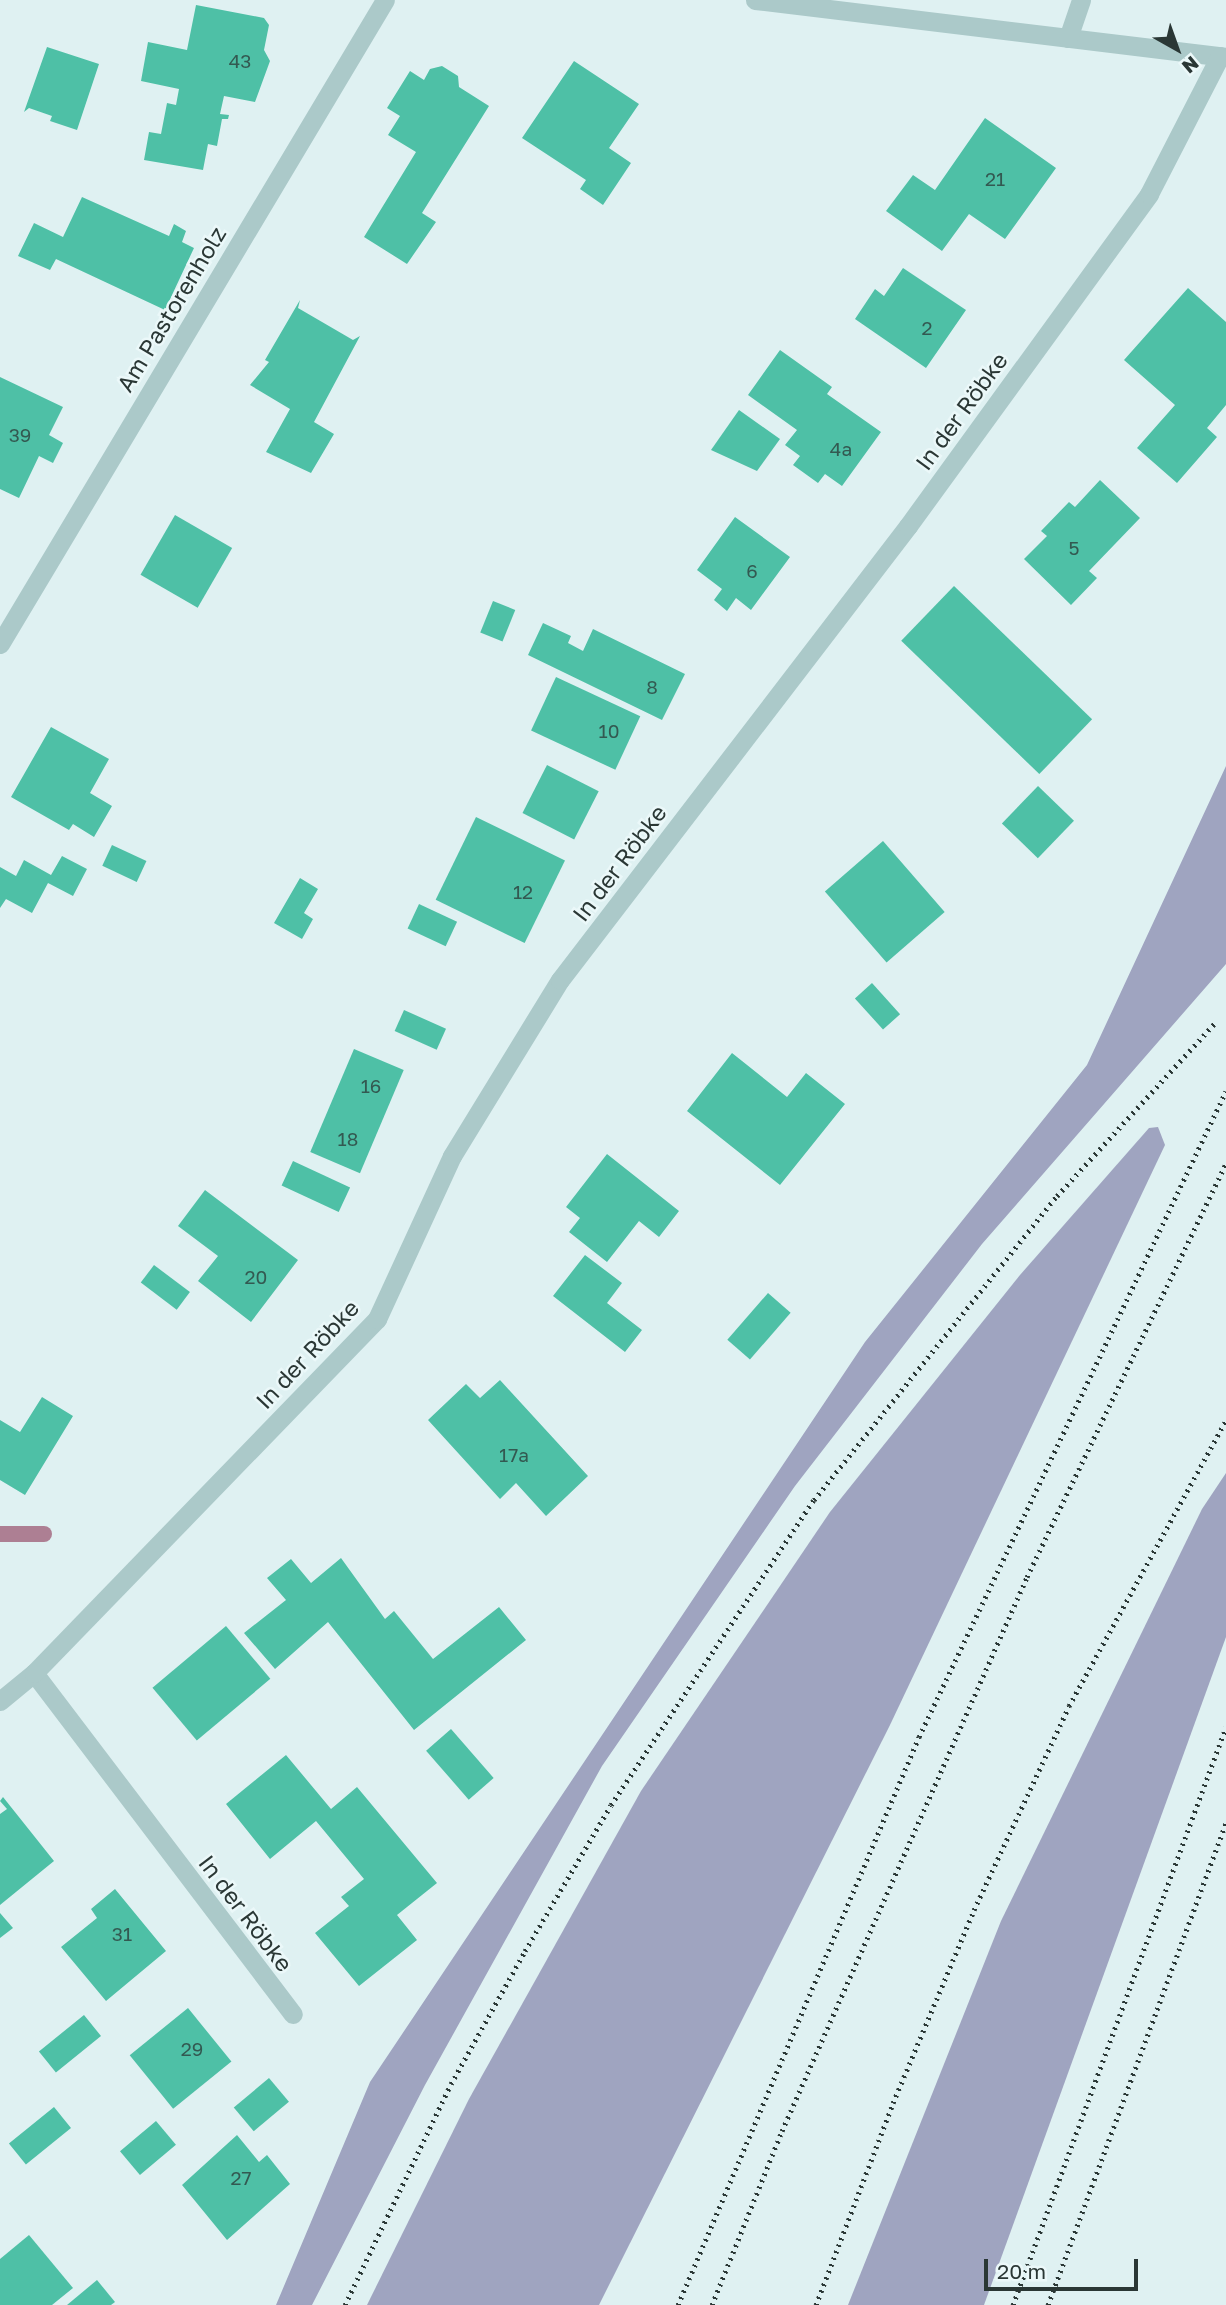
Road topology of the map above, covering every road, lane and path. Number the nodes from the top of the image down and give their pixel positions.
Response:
1 (385, 0) edge
2 (755, 0) edge
3 (1081, 0) edge
4 (1068, 38) junction
5 (1223, 57) edge
6 (0, 644) edge
7 (34, 1673) junction
8 (0, 1701) edge
9 (293, 2014) dead end

1 - 6 street, Am Pastorenholz
2 - 4 street
3 - 4 street
4 - 5 street
5 - 7 street, In der Röbke
7 - 8 street, In der Röbke
7 - 9 street, In der Röbke

